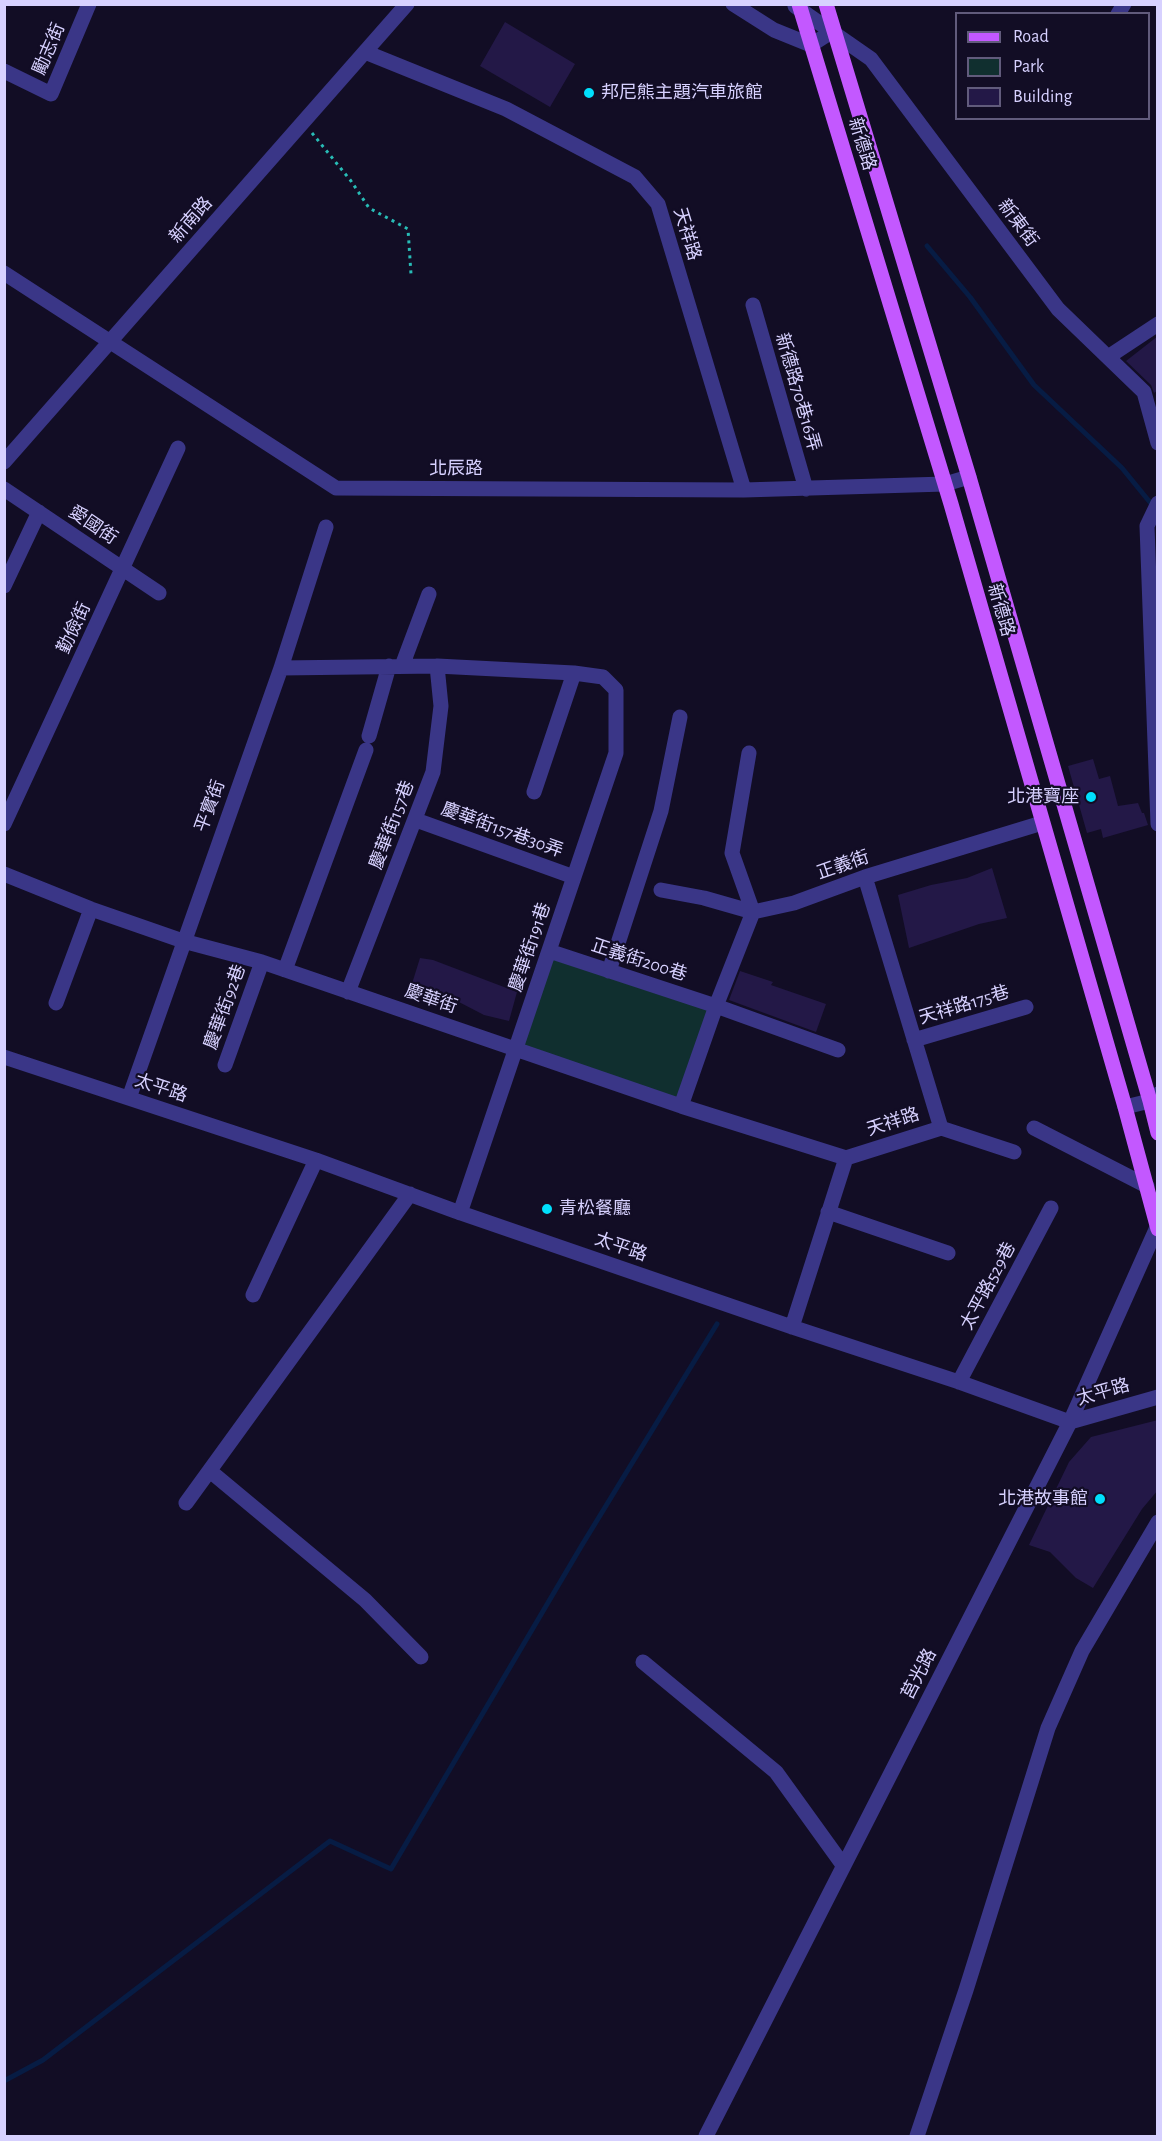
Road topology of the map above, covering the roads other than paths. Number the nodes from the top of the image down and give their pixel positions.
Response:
1 (89, 4) edge
2 (407, 4) edge
3 (733, 4) edge
4 (826, 4) edge
5 (797, 6) edge
6 (833, 31) junction
7 (811, 45) junction
8 (365, 52) junction
9 (4, 70) edge
10 (4, 273) edge
11 (753, 305) dead end
12 (1158, 324) edge
13 (109, 343) junction
14 (1108, 357) junction
15 (1158, 443) edge
16 (178, 448) dead end
17 (4, 462) edge
18 (969, 477) junction
19 (945, 484) junction
20 (4, 489) edge
21 (806, 489) junction
22 (744, 490) junction
23 (1158, 503) edge
24 (39, 512) junction
25 (326, 527) dead end
26 (123, 569) junction
27 (4, 586) edge
28 (159, 594) dead end
29 (429, 594) dead end
30 (396, 666) junction
31 (437, 666) junction
32 (281, 668) junction
33 (574, 673) junction
34 (680, 717) dead end
35 (749, 753) dead end
36 (534, 792) dead end
37 (416, 820) junction
38 (1042, 823) junction
39 (4, 824) edge
40 (1158, 824) edge
41 (4, 874) edge
42 (574, 877) junction
43 (865, 877) junction
44 (661, 890) dead end
45 (92, 909) junction
46 (753, 912) junction
47 (183, 941) junction
48 (549, 951) junction
49 (262, 962) junction
50 (285, 970) junction
51 (609, 971) junction
52 (348, 992) junction
53 (56, 1004) dead end
54 (716, 1006) junction
55 (1026, 1007) dead end
56 (914, 1040) junction
57 (516, 1049) junction
58 (838, 1050) dead end
59 (4, 1057) edge
60 (225, 1065) dead end
61 (1154, 1097) edge
62 (129, 1098) junction
63 (681, 1106) junction
64 (1125, 1107) junction
65 (941, 1128) junction
66 (1034, 1128) dead end
67 (1158, 1133) edge
68 (1014, 1152) dead end
69 (846, 1158) junction
70 (316, 1160) junction
71 (1147, 1186) junction
72 (410, 1194) junction
73 (1051, 1208) dead end
74 (828, 1212) junction
75 (460, 1213) junction
76 (1157, 1226) edge
77 (948, 1253) dead end
78 (253, 1295) dead end
79 (792, 1327) junction
80 (959, 1382) junction
81 (1158, 1397) edge
82 (1070, 1422) junction
83 (210, 1471) junction
84 (186, 1503) dead end
85 (1158, 1522) edge
86 (421, 1658) dead end
87 (643, 1662) dead end
88 (843, 1865) junction
89 (706, 2136) edge
90 (917, 2136) edge

1 - 9 street, 勵志街
2 - 8 street, 新南路
3 - 7 street
4 - 6 main road, 新德路
5 - 6 street, 新東街
5 - 7 main road, 新德路
6 - 7 street
6 - 14 street, 新東街
6 - 18 main road, 新德路
7 - 19 main road, 新德路
8 - 13 street, 新南路
8 - 22 street, 天祥路
10 - 13 street, 北辰路
11 - 21 street, 新德路70巷16弄
12 - 14 street
13 - 17 street, 新南路
13 - 22 street, 北辰路
14 - 15 street, 新東街
16 - 26 street, 勤儉街
18 - 19 street, 北辰路
18 - 61 main road, 新德路
19 - 21 street, 北辰路
19 - 38 main road, 新德路
20 - 24 street, 愛國街
21 - 22 street, 北辰路
23 - 40 street
24 - 26 street, 愛國街
24 - 27 street
25 - 32 street, 平實街
26 - 28 street, 愛國街
26 - 39 street, 勤儉街
29 - 30 street
30 - 31 street
30 - 32 street
30 - 50 street
31 - 33 street
31 - 37 street, 慶華街157巷
32 - 47 street, 平實街
33 - 36 street
33 - 42 street, 慶華街191巷
34 - 51 street
35 - 46 street
37 - 42 street, 慶華街157巷30弄
37 - 52 street, 慶華街157巷
38 - 43 street, 正義街
38 - 64 main road, 新德路
41 - 45 street, 慶華街
42 - 48 street, 慶華街191巷
43 - 46 street, 正義街
43 - 56 street, 天祥路
44 - 46 street
45 - 47 street, 慶華街
45 - 53 street
46 - 54 street
47 - 49 street, 慶華街
47 - 62 street, 平實街
48 - 51 street, 正義街200巷
48 - 57 street, 慶華街191巷
49 - 50 street, 慶華街
49 - 60 street, 慶華街92巷
50 - 52 street, 慶華街
51 - 54 street, 正義街200巷
52 - 57 street, 慶華街
54 - 58 street
54 - 63 street
55 - 56 street, 天祥路175巷
56 - 65 street, 天祥路
57 - 63 street, 慶華街
57 - 75 street, 慶華街191巷
59 - 62 street, 太平路
61 - 64 street
61 - 67 main road, 新德路
62 - 70 street, 太平路
63 - 69 street, 慶華街
64 - 71 main road, 新德路
65 - 68 street
65 - 69 street, 天祥路
66 - 71 street
69 - 74 street
70 - 72 street, 太平路
70 - 78 street
71 - 76 main road, 新德路
72 - 75 street, 太平路
72 - 83 street
73 - 80 street, 太平路529巷
74 - 77 street
74 - 79 street
75 - 79 street, 太平路
76 - 82 street, 莒光路
79 - 80 street, 太平路
80 - 82 street, 太平路
81 - 82 street, 太平路
82 - 88 street, 莒光路
83 - 84 street
83 - 86 street
85 - 90 street
87 - 88 street
88 - 89 street, 莒光路

